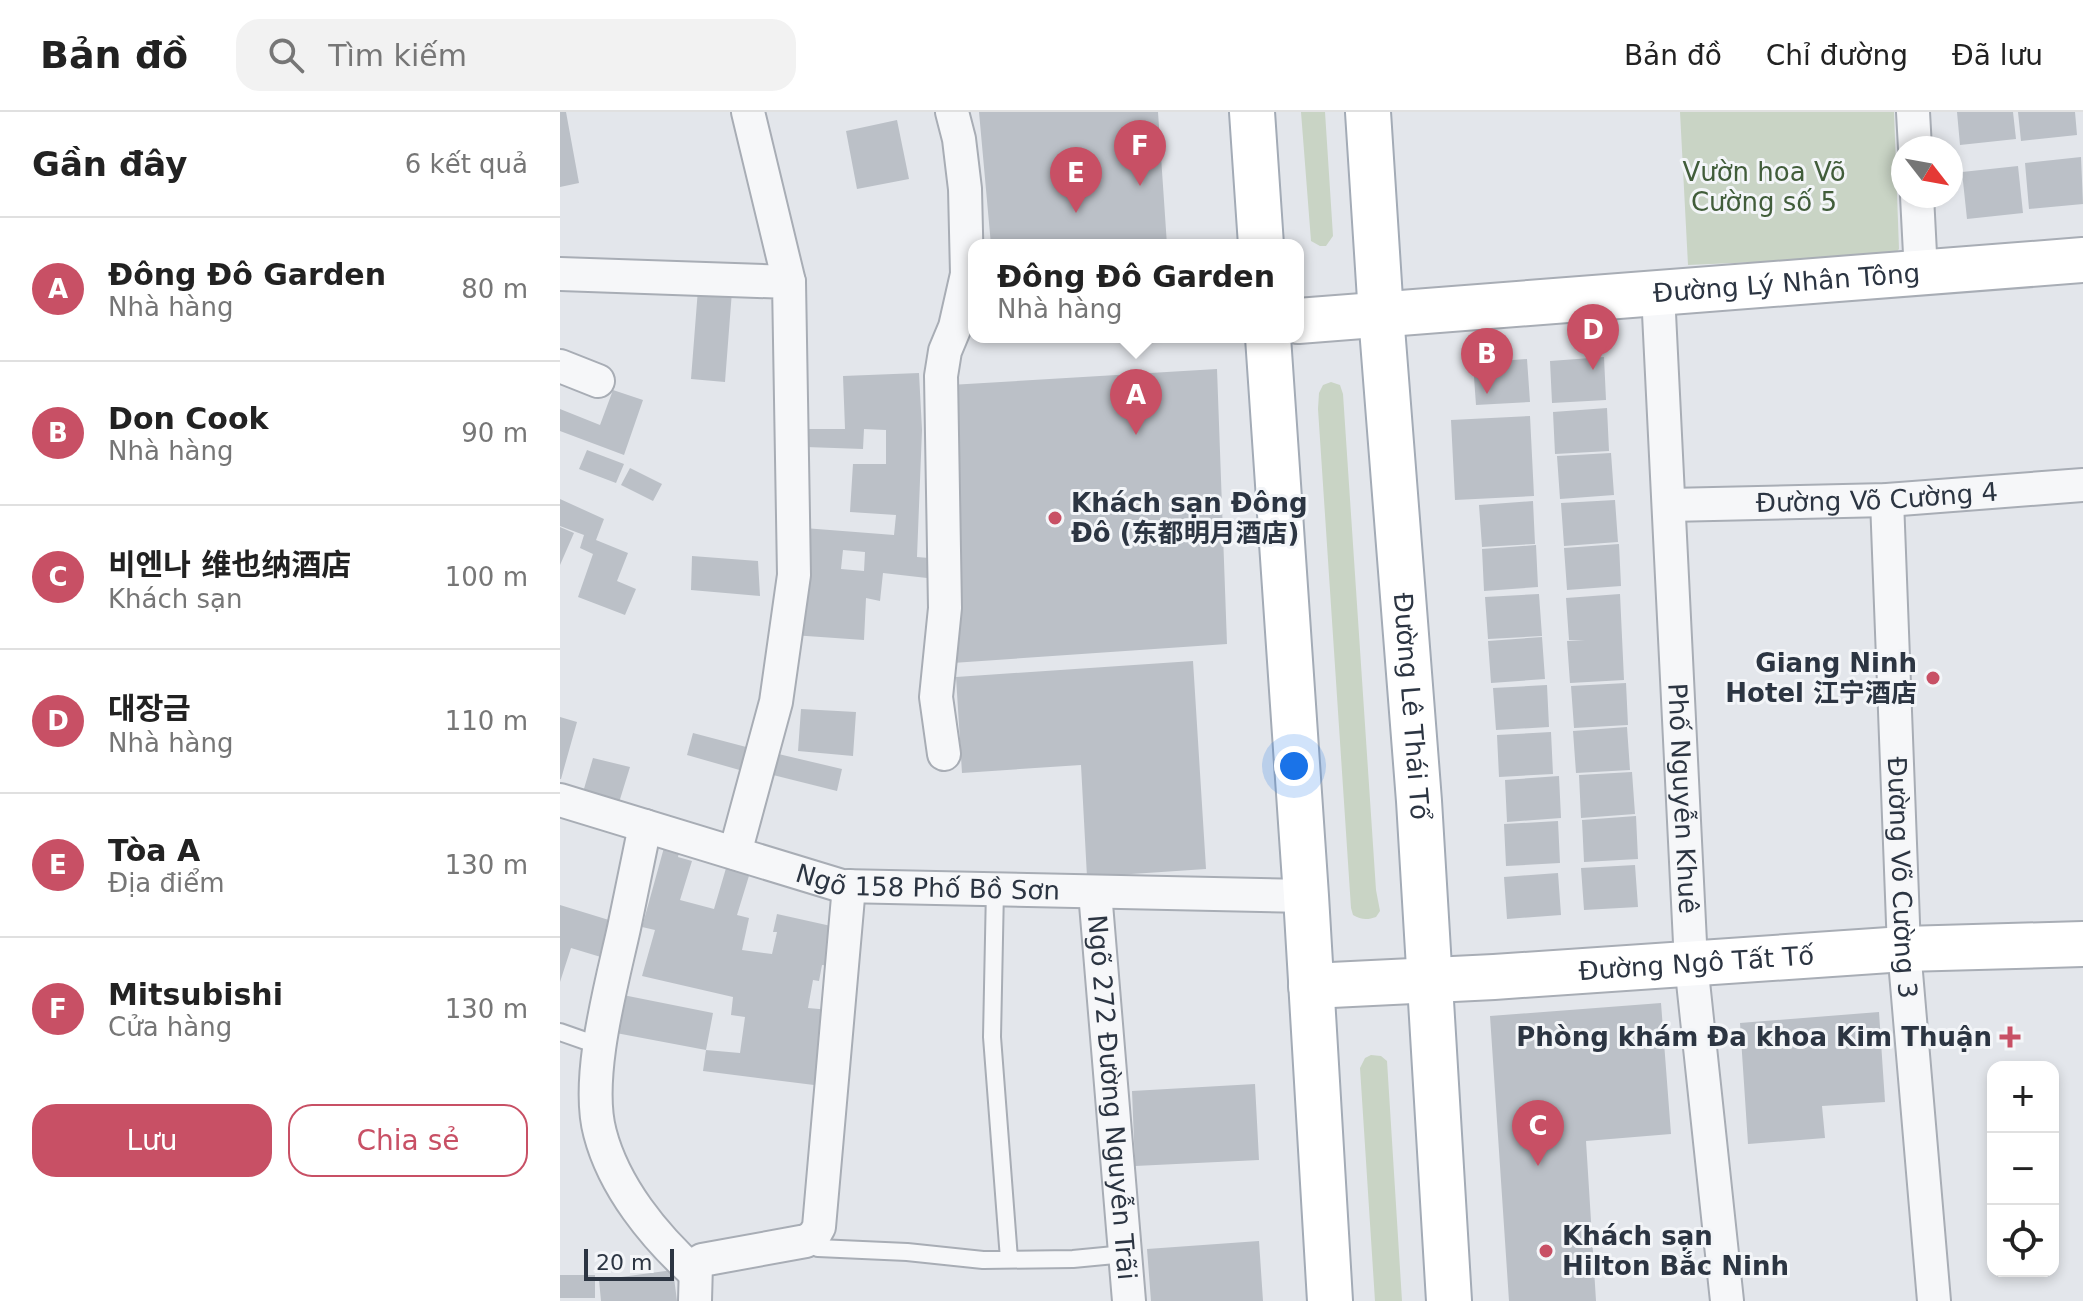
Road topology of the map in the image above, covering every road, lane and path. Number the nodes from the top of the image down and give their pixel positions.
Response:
1 (748, 112) edge
2 (952, 112) edge
3 (1252, 112) edge
4 (1368, 112) edge
5 (1913, 112) edge
6 (1914, 136) edge
7 (1918, 208) edge
8 (1261, 239) edge
9 (2083, 260) edge
10 (1921, 273) junction
11 (560, 274) edge
12 (789, 282) junction
13 (1658, 293) junction
14 (1381, 315) junction
15 (1304, 321) edge
16 (1268, 343) edge
17 (560, 366) edge
18 (598, 381) dead end
19 (2083, 485) edge
20 (1887, 500) junction
21 (1669, 505) junction
22 (944, 754) dead end
23 (560, 800) edge
24 (645, 826) junction
25 (735, 853) junction
26 (849, 886) junction
27 (995, 889) junction
28 (1095, 892) junction
29 (1306, 896) junction
30 (2083, 944) edge
31 (1904, 949) junction
32 (1691, 963) junction
33 (1431, 980) junction
34 (1311, 986) junction
35 (560, 1032) edge
36 (600, 1046) junction
37 (806, 1241) junction
38 (1125, 1254) junction
39 (1009, 1259) junction
40 (695, 1287) edge
41 (1129, 1301) edge
42 (1330, 1301) edge
43 (1449, 1301) edge
44 (1727, 1301) edge
45 (1934, 1301) edge

1 - 12 street
2 - 22 street
3 - 8 main road
4 - 14 main road, Đường Lê Thái Tổ
5 - 6 street
7 - 10 street
9 - 10 main road, Đường Lý Nhân Tông
10 - 13 main road, Đường Lý Nhân Tông
11 - 12 street
12 - 25 street
13 - 14 main road, Đường Lý Nhân Tông
13 - 21 street, Phố Nguyễn Khuê
14 - 15 main road, Đường Lý Nhân Tông
14 - 33 main road, Đường Lê Thái Tổ
16 - 29 main road
17 - 18 street
19 - 20 street, Đường Võ Cường 4
20 - 21 street, Đường Võ Cường 4
20 - 31 street, Đường Võ Cường 3
21 - 32 street, Phố Nguyễn Khuê
23 - 24 street, Ngõ 158 Phố Bồ Sơn
24 - 25 street, Ngõ 158 Phố Bồ Sơn
24 - 36 street
25 - 26 street, Ngõ 158 Phố Bồ Sơn
26 - 27 street, Ngõ 158 Phố Bồ Sơn
26 - 37 street
27 - 28 street, Ngõ 158 Phố Bồ Sơn
27 - 39 lane
28 - 29 street, Ngõ 158 Phố Bồ Sơn
28 - 38 street, Ngõ 272 Đường Nguyễn Trãi
29 - 34 main road
30 - 31 main road, Đường Ngô Tất Tố
31 - 32 main road, Đường Ngô Tất Tố
31 - 45 street, Đường Võ Cường 3
32 - 33 main road, Đường Ngô Tất Tố
32 - 44 street, Phố Nguyễn Khuê
33 - 34 main road, Đường Ngô Tất Tố
33 - 43 main road, Đường Lê Thái Tổ
34 - 42 main road
35 - 36 lane
36 - 40 street
37 - 39 lane
37 - 40 street
38 - 39 lane
38 - 41 street, Ngõ 272 Đường Nguyễn Trãi

